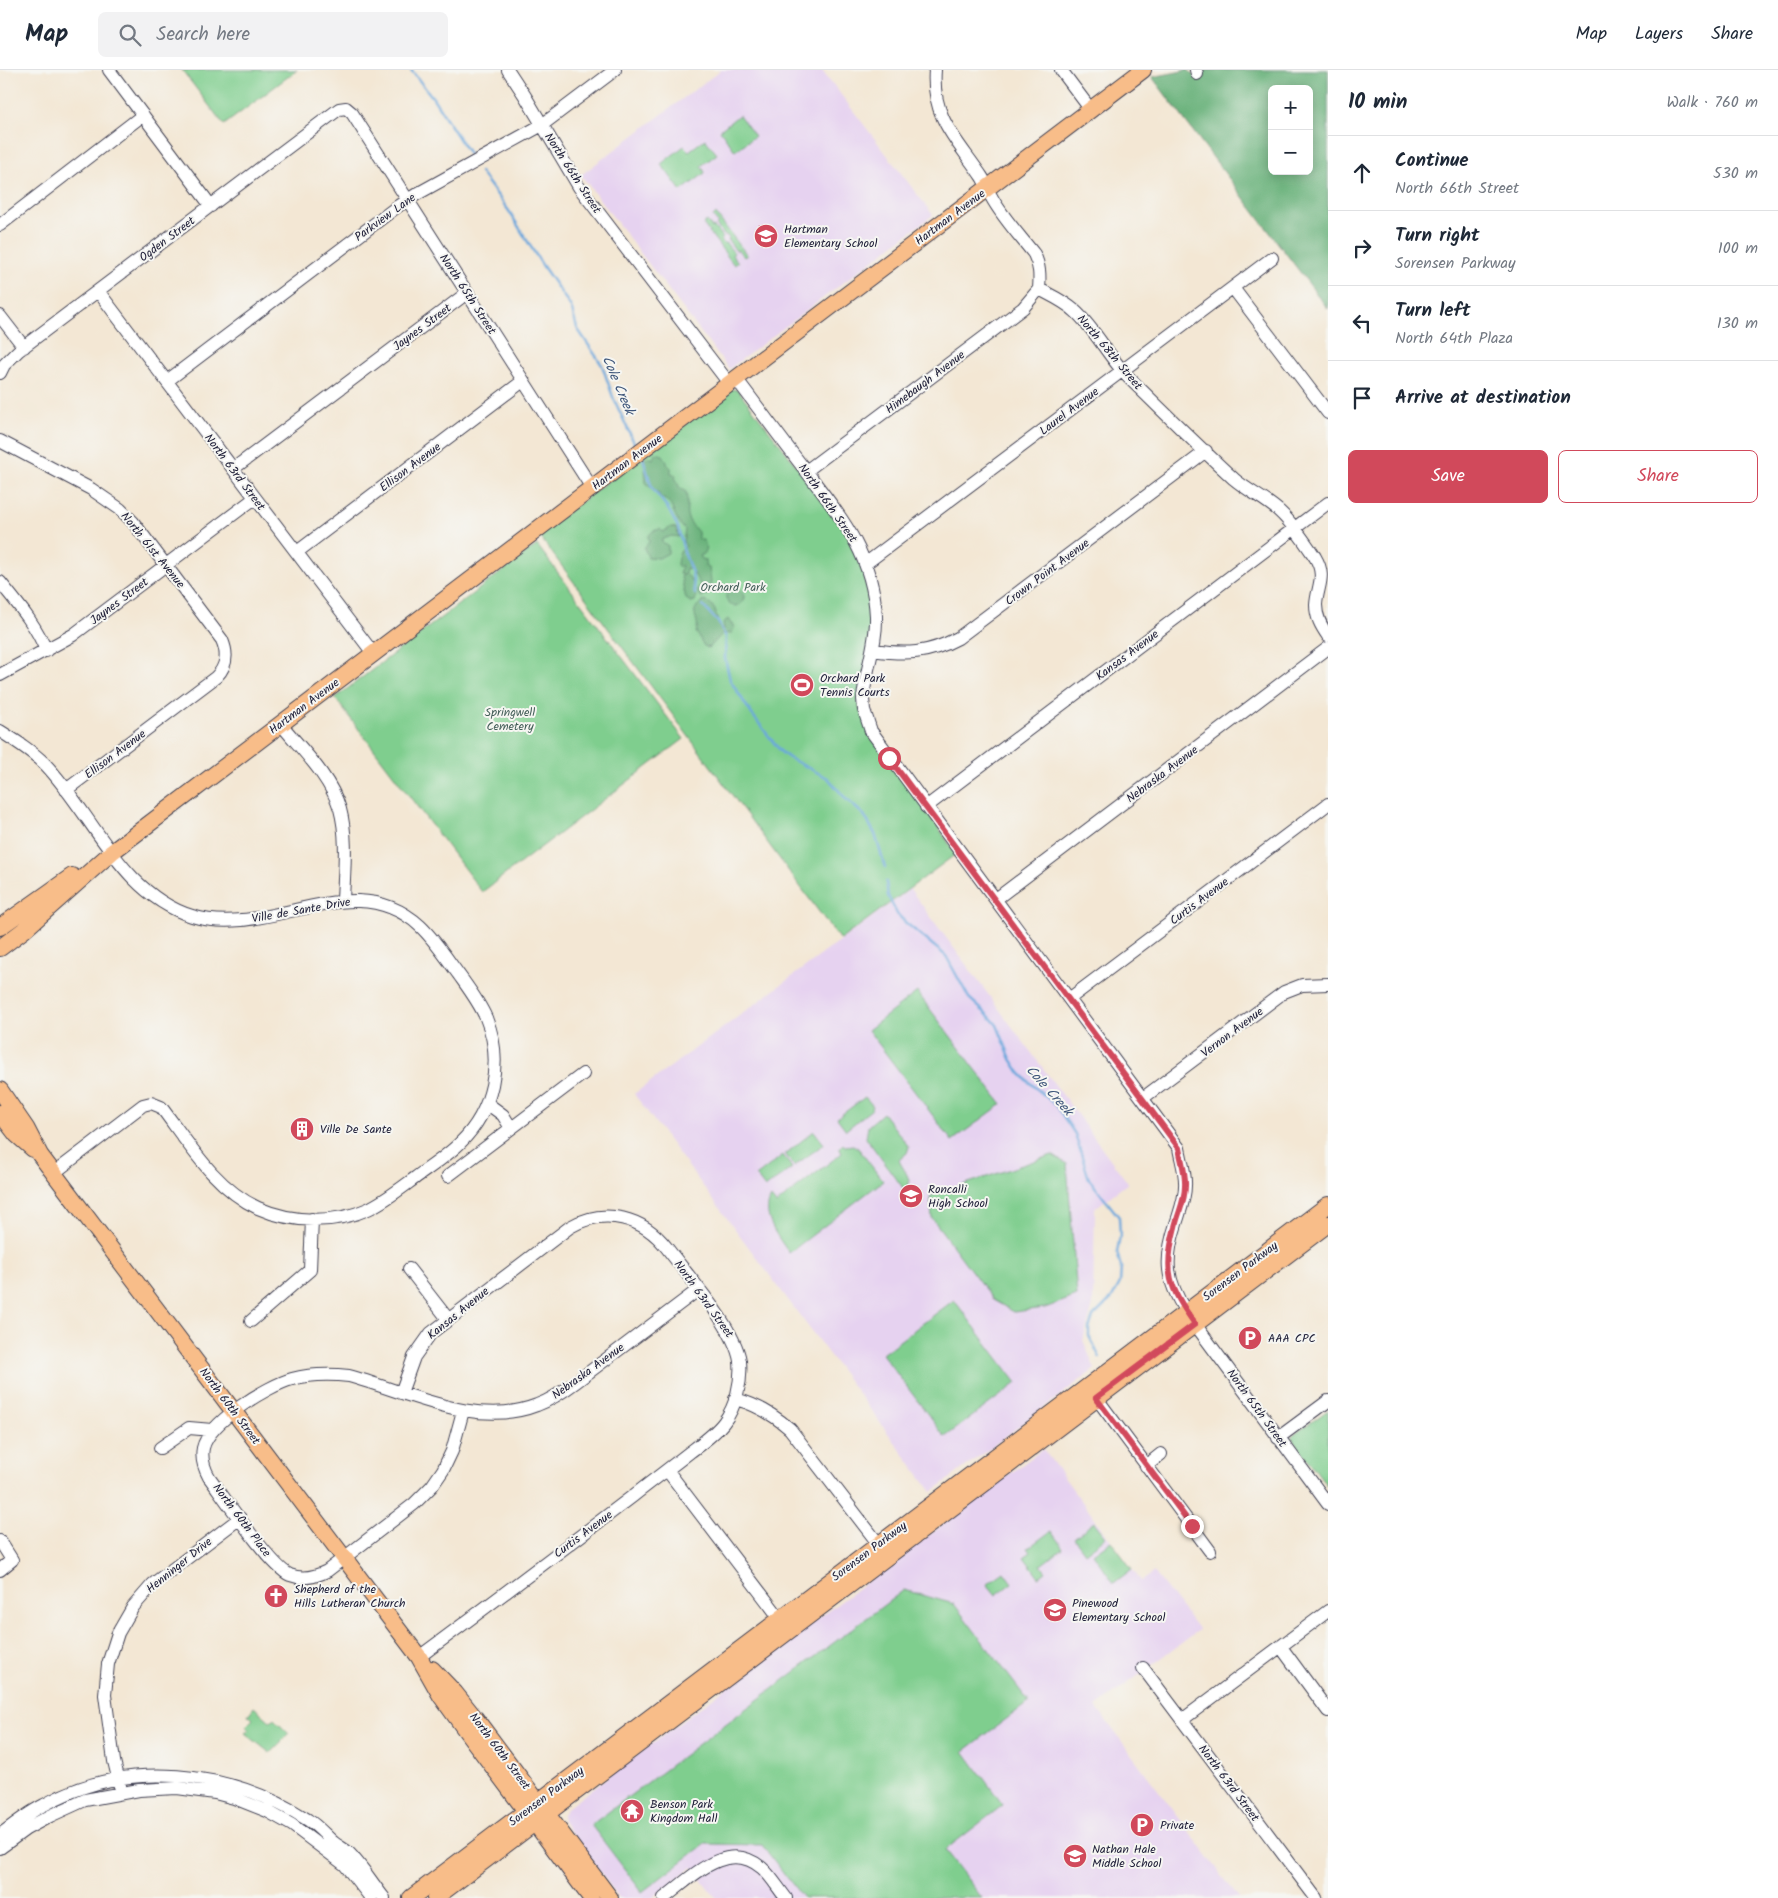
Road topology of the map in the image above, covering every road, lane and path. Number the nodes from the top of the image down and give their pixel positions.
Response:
1 (109, 70) edge
2 (508, 70) edge
3 (615, 70) edge
4 (935, 70) edge
5 (1061, 70) edge
6 (1143, 70) edge
7 (339, 109) joint
8 (1091, 110) junction
9 (143, 115) junction
10 (542, 125) junction
11 (987, 189) junction
12 (407, 200) junction
13 (210, 206) junction
14 (0, 225) edge
15 (1272, 258) dead end
16 (1232, 288) junction
17 (1039, 289) junction
18 (98, 291) junction
19 (467, 292) junction
20 (0, 316) edge
21 (24, 347) junction
22 (1123, 371) junction
23 (0, 373) edge
24 (167, 381) junction
25 (523, 381) junction
26 (733, 382) junction
27 (1328, 413) edge
28 (0, 441) edge
29 (1206, 451) junction
30 (233, 469) junction
31 (806, 471) junction
32 (592, 488) junction
33 (255, 498) junction
34 (1328, 503) edge
35 (1294, 529) junction
36 (296, 552) junction
37 (866, 564) junction
38 (166, 565) junction
39 (0, 582) edge
40 (1328, 636) edge
41 (1328, 648) edge
42 (873, 650) junction
43 (46, 651) junction
44 (373, 654) junction
45 (227, 656) joint
46 (0, 675) edge
47 (280, 724) junction
48 (0, 731) edge
49 (66, 790) junction
50 (1328, 804) edge
51 (926, 806) junction
52 (112, 852) junction
53 (996, 899) junction
54 (343, 901) junction
55 (0, 927) edge
56 (0, 948) edge
57 (1328, 984) edge
58 (1069, 999) junction
59 (583, 1074) dead end
60 (0, 1090) edge
61 (1143, 1098) junction
62 (488, 1104) junction
63 (0, 1113) edge
64 (511, 1128) junction
65 (40, 1155) junction
66 (54, 1173) junction
67 (448, 1176) dead end
68 (1328, 1205) edge
69 (616, 1216) joint
70 (312, 1219) junction
71 (1328, 1224) edge
72 (409, 1268) dead end
73 (698, 1290) junction
74 (1191, 1318) junction
75 (448, 1319) junction
76 (251, 1321) dead end
77 (401, 1392) junction
78 (1092, 1392) junction
79 (735, 1399) junction
80 (1328, 1401) edge
81 (463, 1410) junction
82 (234, 1412) junction
83 (212, 1430) junction
84 (1278, 1438) junction
85 (160, 1448) dead end
86 (1161, 1454) dead end
87 (1146, 1466) junction
88 (667, 1470) junction
89 (1328, 1504) edge
90 (240, 1518) junction
91 (0, 1541) edge
92 (883, 1550) junction
93 (1210, 1551) dead end
94 (344, 1558) junction
95 (0, 1570) edge
96 (1328, 1611) edge
97 (784, 1625) junction
98 (1280, 1647) junction
99 (419, 1657) junction
100 (1143, 1668) dead end
101 (1328, 1710) edge
102 (1182, 1720) junction
103 (119, 1779) junction
104 (121, 1793) junction
105 (536, 1812) junction
106 (0, 1835) edge
107 (0, 1848) edge
108 (371, 1898) edge
109 (384, 1898) edge
110 (411, 1898) edge
111 (435, 1898) edge
112 (591, 1898) edge
113 (610, 1898) edge
114 (664, 1898) edge
115 (786, 1898) edge
116 (1316, 1898) edge

1 - 9 street
2 - 10 street, North 66th Street
3 - 10 street, Parkview Lane
4 - 11 street
5 - 8 street
6 - 8 main road, Hartman Avenue
7 - 12 street, North 65th Street
7 - 13 street, Ogden Street
8 - 11 main road, Hartman Avenue
9 - 13 street
9 - 14 street
10 - 12 street, Parkview Lane
10 - 26 street, North 66th Street
11 - 17 street
11 - 26 main road, Hartman Avenue
12 - 19 street, North 65th Street
12 - 24 street, Parkview Lane
13 - 18 street, Ogden Street
15 - 16 street, Laurel Avenue
16 - 22 street, Laurel Avenue
16 - 27 street
17 - 22 street, North 68th Street
17 - 31 street, Himebaugh Avenue
18 - 21 street, Ogden Street
18 - 24 street, North 63rd Street
19 - 25 street, North 65th Street
19 - 30 street, Jaynes Street
20 - 21 street
21 - 23 street, Ogden Street
22 - 29 street, North 68th Street
22 - 37 street, Laurel Avenue
24 - 30 street, North 63rd Street
25 - 32 street, North 65th Street
25 - 36 street, Ellison Avenue
26 - 31 street, North 66th Street
26 - 32 main road, Hartman Avenue
28 - 38 street, North 61st Avenue
29 - 35 street, North 68th Street
29 - 42 street, Crown Point Avenue
30 - 33 street, North 63rd Street
31 - 37 street, North 66th Street
32 - 44 main road, Hartman Avenue
33 - 36 street, North 63rd Street
33 - 38 street, Jaynes Street
34 - 35 street, Kansas Avenue
35 - 40 street, North 68th Street
35 - 51 street, Kansas Avenue
36 - 44 street, North 63rd Street
37 - 42 street, North 66th Street
38 - 43 street, Jaynes Street
38 - 45 street, North 61st Avenue
39 - 43 street
41 - 53 street, Nebraska Avenue
42 - 51 street, North 66th Street
43 - 46 street, Jaynes Street
44 - 47 main road, Hartman Avenue
45 - 49 street, Ellison Avenue
47 - 52 main road, Hartman Avenue
47 - 54 street
48 - 49 street, Ville de Sante Drive
49 - 52 street, Ville de Sante Drive
50 - 58 street, Curtis Avenue
51 - 53 street, North 66th Street
52 - 54 street, Ville de Sante Drive
52 - 55 main road, Hartman Avenue
52 - 56 main road, Hartman Avenue
53 - 58 street, North 66th Street
54 - 62 street, Ville de Sante Drive
57 - 61 street, Vernon Avenue
58 - 61 street, North 66th Street
59 - 64 street
60 - 65 main road, North 60th Street
61 - 74 street, North 66th Street
62 - 64 street
62 - 70 street, Ville de Sante Drive
63 - 65 main road, North 60th Street
64 - 67 street
65 - 66 main road, North 60th Street
66 - 70 street, Ville de Sante Drive
66 - 82 main road, North 60th Street
68 - 74 main road, Sorensen Parkway
69 - 73 street, North 63rd Street
69 - 75 street, Kansas Avenue
70 - 76 street
71 - 74 main road, Sorensen Parkway
72 - 75 street
73 - 79 street, North 63rd Street
73 - 81 street, Nebraska Avenue
74 - 78 main road, Sorensen Parkway
74 - 84 street, North 65th Street
75 - 77 street, Kansas Avenue
77 - 81 street, Nebraska Avenue
77 - 82 street
78 - 87 street
78 - 92 main road, Sorensen Parkway
79 - 88 street, Curtis Avenue
79 - 92 street
80 - 84 street
81 - 94 street
82 - 83 street, North 60th Place
82 - 94 main road, North 60th Street
83 - 85 street
83 - 90 street, North 60th Place
84 - 89 street, North 65th Street
86 - 87 street
87 - 93 street
88 - 97 street
88 - 99 street, Curtis Avenue
90 - 94 street, North 60th Place
90 - 103 street, Henninger Drive
91 - 95 street
92 - 97 main road, Sorensen Parkway
94 - 99 main road, North 60th Street
96 - 98 street
97 - 105 main road, Sorensen Parkway
98 - 101 street
98 - 102 street
99 - 105 main road, North 60th Street
100 - 102 street, North 63rd Street
102 - 116 street, North 63rd Street
103 - 104 street, Henninger Drive
103 - 106 street
103 - 109 street
104 - 107 street
104 - 108 street
105 - 110 main road, Sorensen Parkway
105 - 111 main road, Sorensen Parkway
105 - 112 main road, North 60th Street
105 - 113 main road, North 60th Street
114 - 115 street

